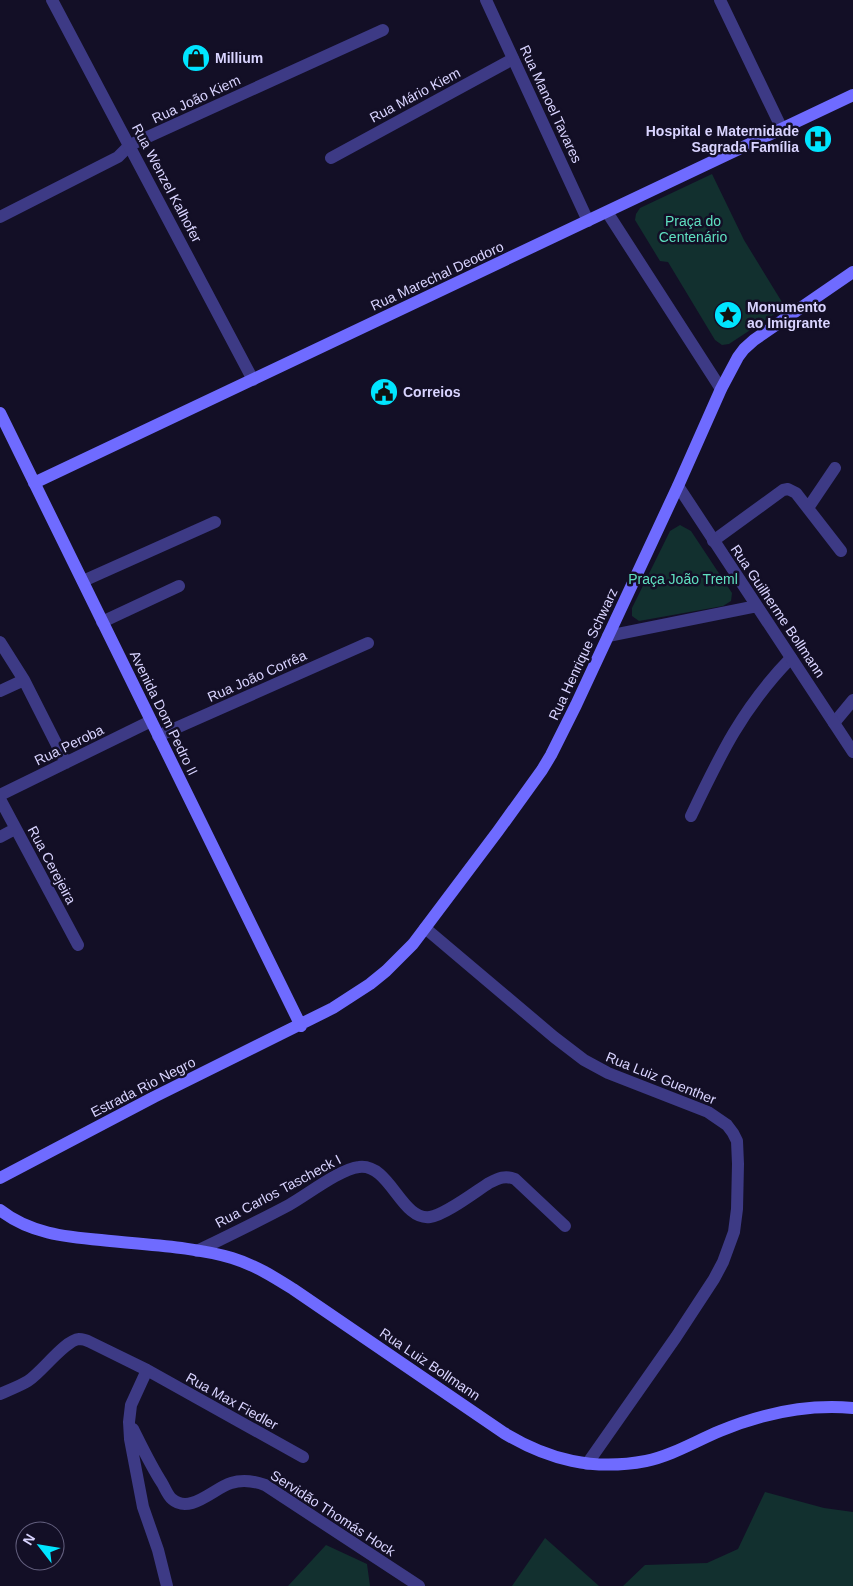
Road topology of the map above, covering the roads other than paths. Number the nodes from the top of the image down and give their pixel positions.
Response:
1 (52, 0) edge
2 (486, 0) edge
3 (720, 0) edge
4 (383, 30) dead end
5 (513, 59) junction
6 (853, 95) edge
7 (782, 129) junction
8 (130, 145) junction
9 (331, 158) dead end
10 (607, 212) junction
11 (0, 217) edge
12 (588, 221) junction
13 (853, 272) edge
14 (253, 380) junction
15 (721, 389) junction
16 (0, 413) edge
17 (835, 468) dead end
18 (34, 483) junction
19 (678, 486) junction
20 (808, 508) junction
21 (215, 522) dead end
22 (713, 541) junction
23 (841, 551) dead end
24 (83, 581) junction
25 (179, 586) dead end
26 (757, 606) junction
27 (102, 622) junction
28 (608, 636) junction
29 (0, 642) edge
30 (368, 643) dead end
31 (790, 658) junction
32 (24, 680) junction
33 (0, 691) edge
34 (853, 700) edge
35 (151, 721) junction
36 (834, 722) junction
37 (158, 736) junction
38 (853, 752) edge
39 (66, 763) junction
40 (0, 797) edge
41 (691, 816) dead end
42 (16, 829) junction
43 (0, 837) edge
44 (425, 928) junction
45 (78, 945) dead end
46 (301, 1026) junction
47 (0, 1178) edge
48 (0, 1210) edge
49 (565, 1226) dead end
50 (197, 1251) junction
51 (147, 1370) junction
52 (0, 1394) edge
53 (853, 1408) edge
54 (129, 1422) junction
55 (303, 1457) dead end
56 (587, 1464) junction
57 (167, 1586) edge
58 (419, 1586) edge

1 - 8 street, Rua Wenzel Kalhofer
2 - 5 street, Rua Manoel Tavares
3 - 7 street
4 - 8 street, Rua João Kiem
5 - 9 street, Rua Mário Kiem
5 - 12 street, Rua Manoel Tavares
6 - 7 main road, Rua Marechal Deodoro
7 - 10 main road, Rua Marechal Deodoro
8 - 11 street, Rua João Kiem
8 - 14 street, Rua Wenzel Kalhofer
10 - 12 main road, Rua Marechal Deodoro
10 - 15 street
12 - 14 main road, Rua Marechal Deodoro
13 - 15 main road, Rua Henrique Schwarz
14 - 18 main road, Rua Marechal Deodoro
15 - 19 main road, Rua Henrique Schwarz
16 - 18 main road, Avenida Dom Pedro II
17 - 20 street
18 - 24 main road, Avenida Dom Pedro II
19 - 22 street, Rua Guilherme Bollmann
19 - 28 main road, Rua Henrique Schwarz
20 - 22 street
20 - 23 street
21 - 24 street
22 - 26 street, Rua Guilherme Bollmann
24 - 27 main road, Avenida Dom Pedro II
25 - 27 street
26 - 28 street
26 - 31 street, Rua Guilherme Bollmann
27 - 35 main road, Avenida Dom Pedro II
28 - 44 main road, Rua Henrique Schwarz
29 - 32 street
30 - 37 street, Rua João Corrêa
31 - 36 street, Rua Guilherme Bollmann
31 - 41 street
32 - 33 street
32 - 39 street
34 - 36 street
35 - 37 main road, Avenida Dom Pedro II
35 - 39 street, Rua Peroba
36 - 38 street, Rua Guilherme Bollmann
37 - 46 main road, Avenida Dom Pedro II
39 - 40 street, Rua Peroba
40 - 42 street, Rua Cerejeira
42 - 43 street
42 - 45 street, Rua Cerejeira
44 - 46 main road, Rua Henrique Schwarz
44 - 56 street, Rua Luiz Guenther
46 - 47 main road, Estrada Rio Negro
48 - 50 main road, Rua Luiz Bollmann
49 - 50 street, Rua Carlos Tascheck I
50 - 56 main road, Rua Luiz Bollmann
51 - 52 street, Rua Max Fiedler
51 - 54 street
51 - 55 street, Rua Max Fiedler
53 - 56 main road, Rua Luiz Bollmann
54 - 57 street
54 - 58 street, Servidão Thomás Hock

